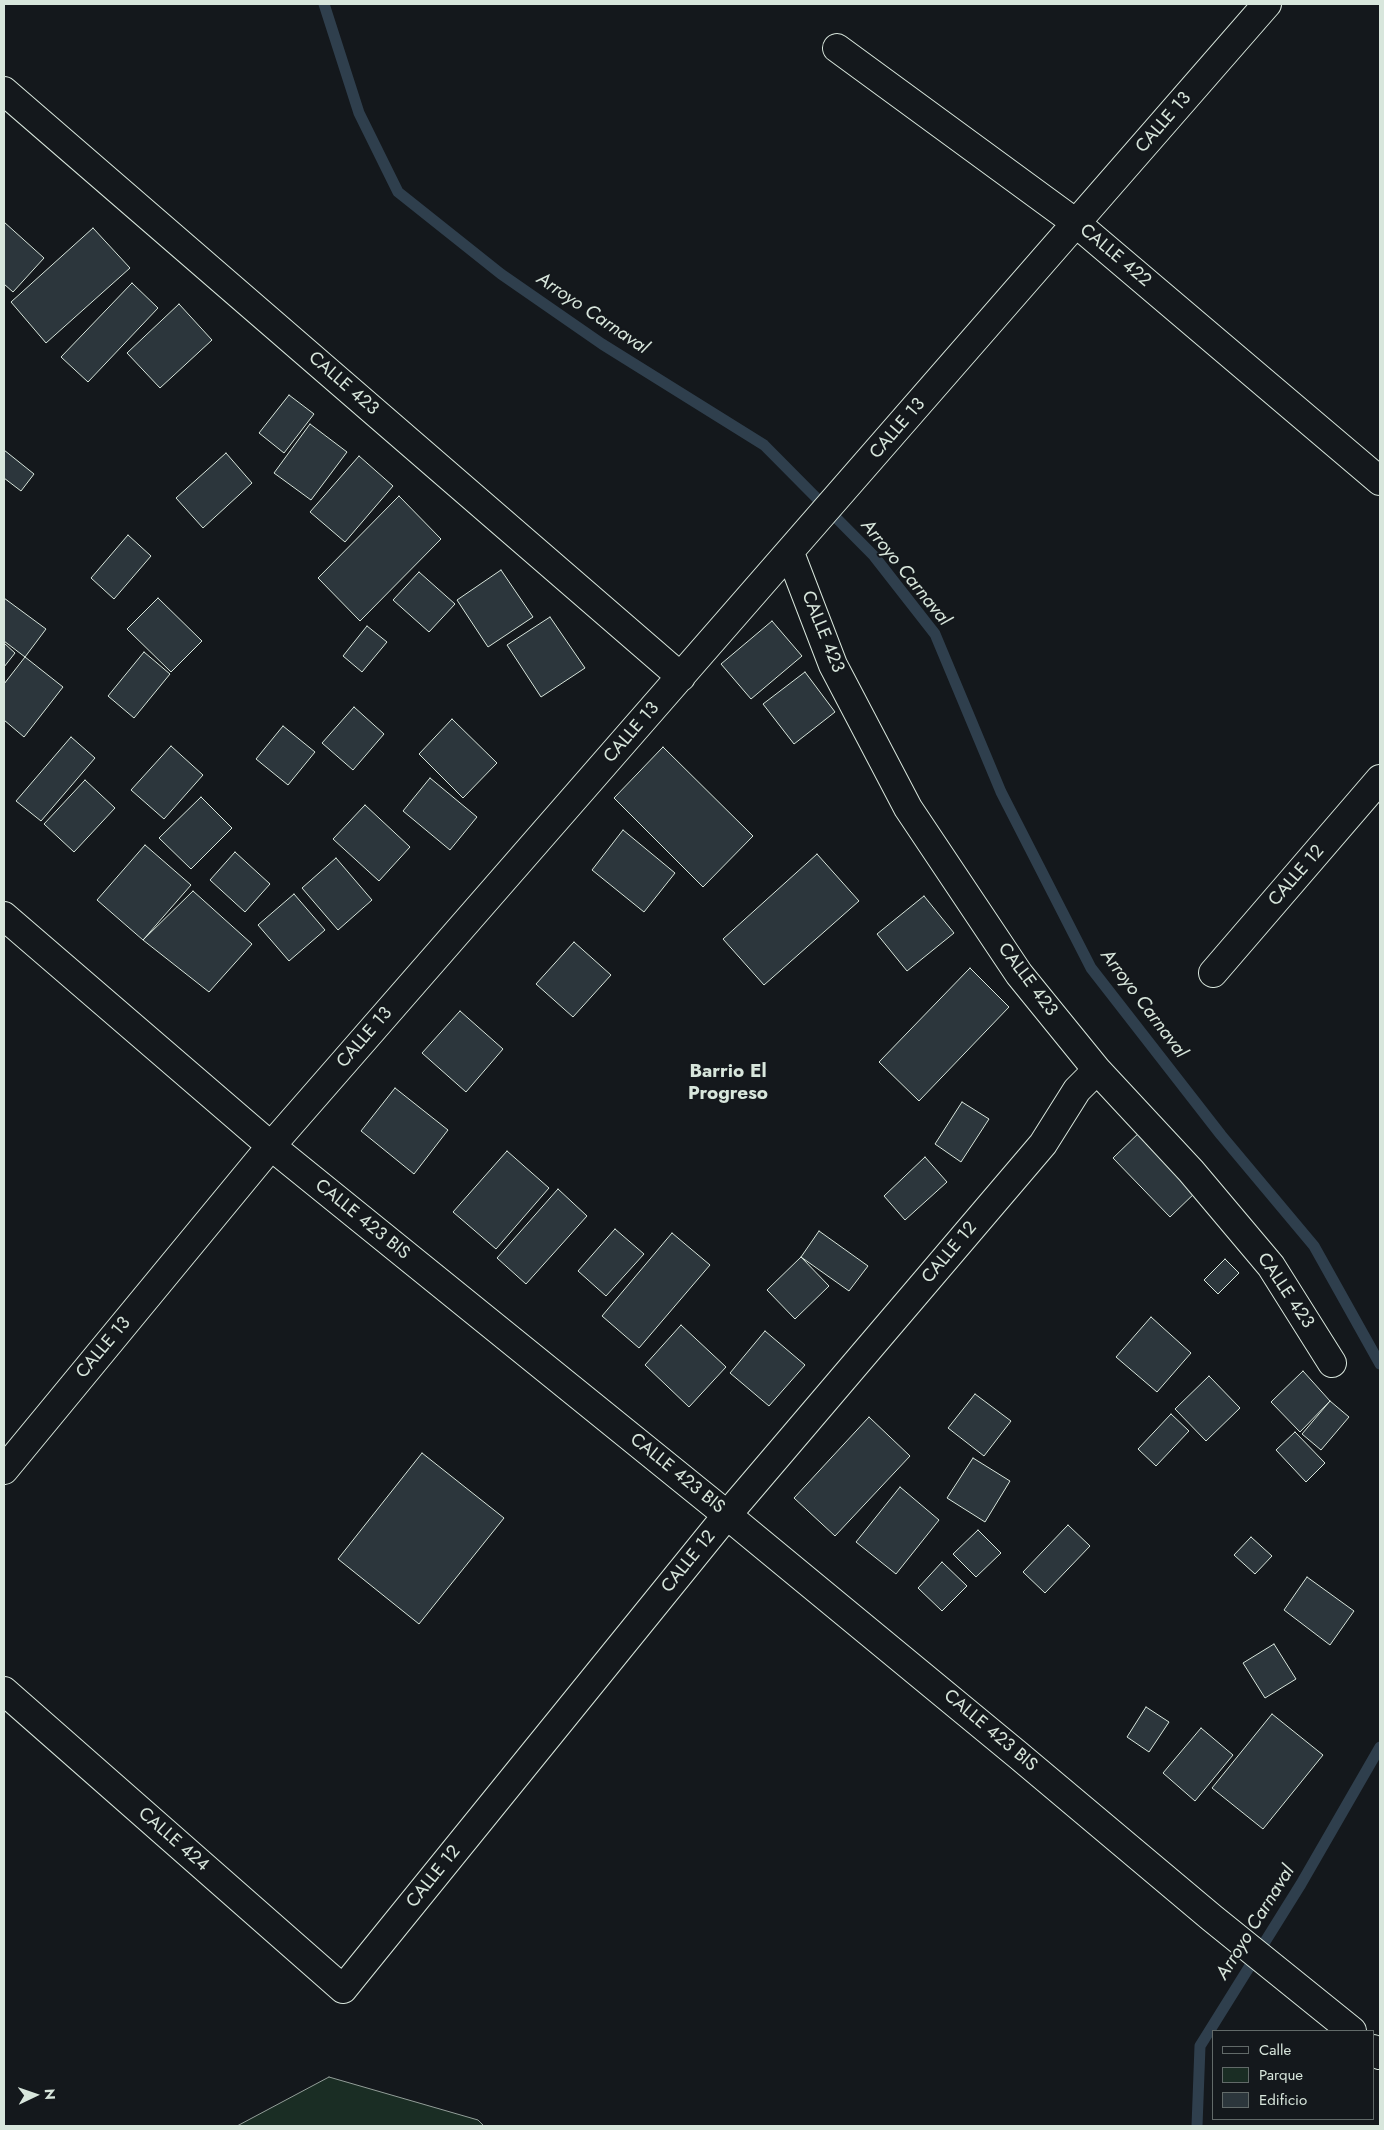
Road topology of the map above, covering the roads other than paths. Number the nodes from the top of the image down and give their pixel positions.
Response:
1 (1267, 4) edge
2 (836, 48) dead end
3 (4, 91) edge
4 (1076, 223) junction
5 (1380, 481) edge
6 (794, 548) junction
7 (681, 677) junction
8 (1380, 779) edge
9 (4, 916) edge
10 (1213, 972) dead end
11 (1097, 1070) junction
12 (271, 1146) junction
13 (1332, 1363) dead end
14 (4, 1470) edge
15 (727, 1515) junction
16 (4, 1691) edge
17 (343, 1989) joint
18 (1351, 2030) edge

1 - 4 street, CALLE 13
2 - 4 street, CALLE 422
3 - 7 street, CALLE 423
4 - 5 street, CALLE 422
4 - 6 street, CALLE 13
6 - 7 street, CALLE 13
6 - 11 street, CALLE 423
7 - 12 street, CALLE 13
8 - 10 street, CALLE 12
9 - 12 street, CALLE 423 BIS
11 - 13 street, CALLE 423
11 - 15 street, CALLE 12
12 - 14 street, CALLE 13
12 - 15 street, CALLE 423 BIS
15 - 17 street, CALLE 12
15 - 18 street, CALLE 423 BIS
16 - 17 street, CALLE 424

